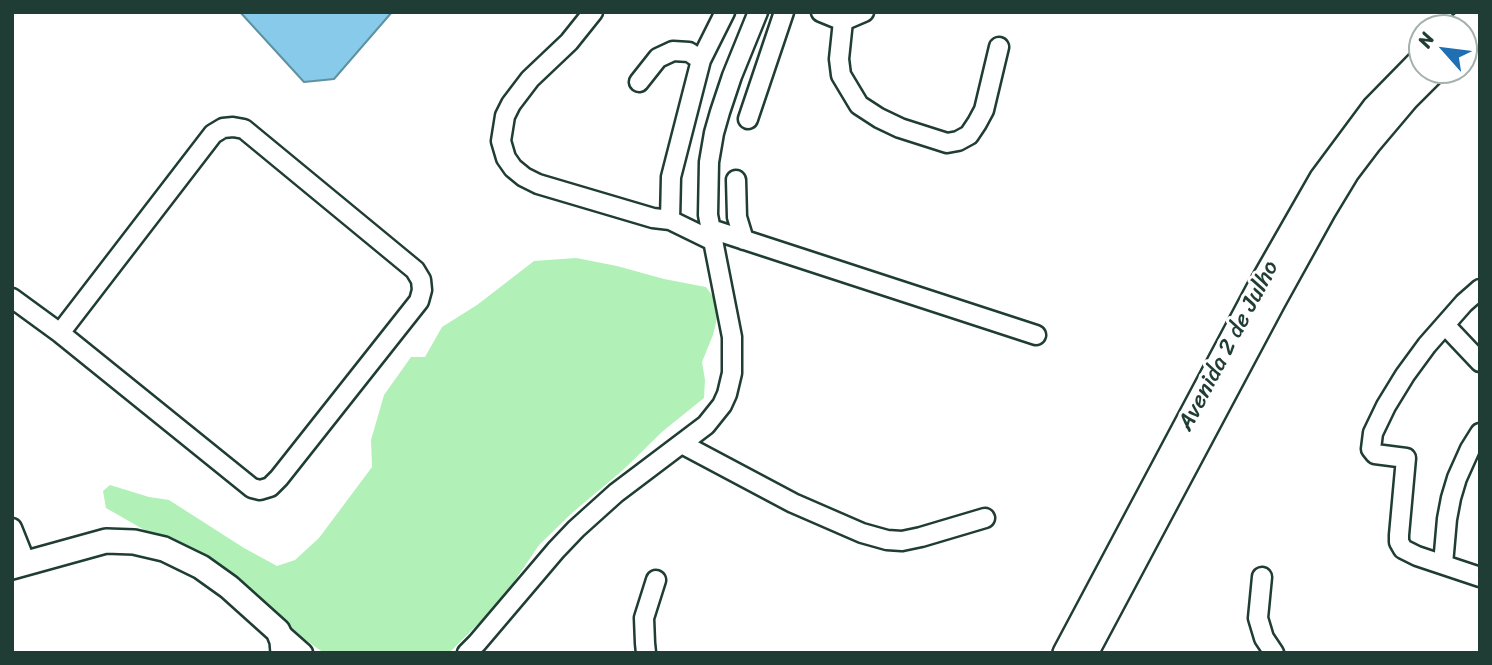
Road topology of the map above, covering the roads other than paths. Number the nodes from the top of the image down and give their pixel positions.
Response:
1 (593, 12) edge
2 (725, 12) edge
3 (758, 12) edge
4 (784, 12) edge
5 (821, 12) edge
6 (864, 12) edge
7 (845, 17) edge
8 (999, 47) dead end
9 (701, 60) junction
10 (1408, 73) edge
11 (639, 82) dead end
12 (1421, 84) edge
13 (748, 119) dead end
14 (736, 180) dead end
15 (670, 219) junction
16 (712, 235) junction
17 (744, 240) junction
18 (1480, 289) edge
19 (12, 298) edge
20 (1445, 325) junction
21 (60, 333) junction
22 (1036, 335) dead end
23 (1480, 362) edge
24 (1480, 433) edge
25 (682, 444) junction
26 (985, 518) dead end
27 (12, 528) edge
28 (1443, 564) junction
29 (19, 565) edge
30 (1262, 577) dead end
31 (1480, 577) edge
32 (656, 580) dead end
33 (281, 642) edge
34 (303, 653) edge
35 (467, 653) edge
36 (646, 653) edge
37 (1065, 653) edge
38 (1086, 653) edge
39 (1274, 653) edge

1 - 15 street
2 - 9 street
3 - 16 street
4 - 13 street
5 - 7 street
6 - 7 street
7 - 8 street
9 - 11 street
9 - 15 street
10 - 37 main road, Avenida 2 de Julho
12 - 38 main road, Avenida 2 de Julho
14 - 17 street
15 - 16 street
16 - 17 street
16 - 25 street
17 - 22 street
18 - 20 street
19 - 21 street
20 - 23 street
20 - 28 street
21 - 21 street
24 - 28 street
25 - 26 street
25 - 35 street
27 - 29 street
28 - 31 street
29 - 33 main road
30 - 39 street
32 - 36 street
33 - 34 street

